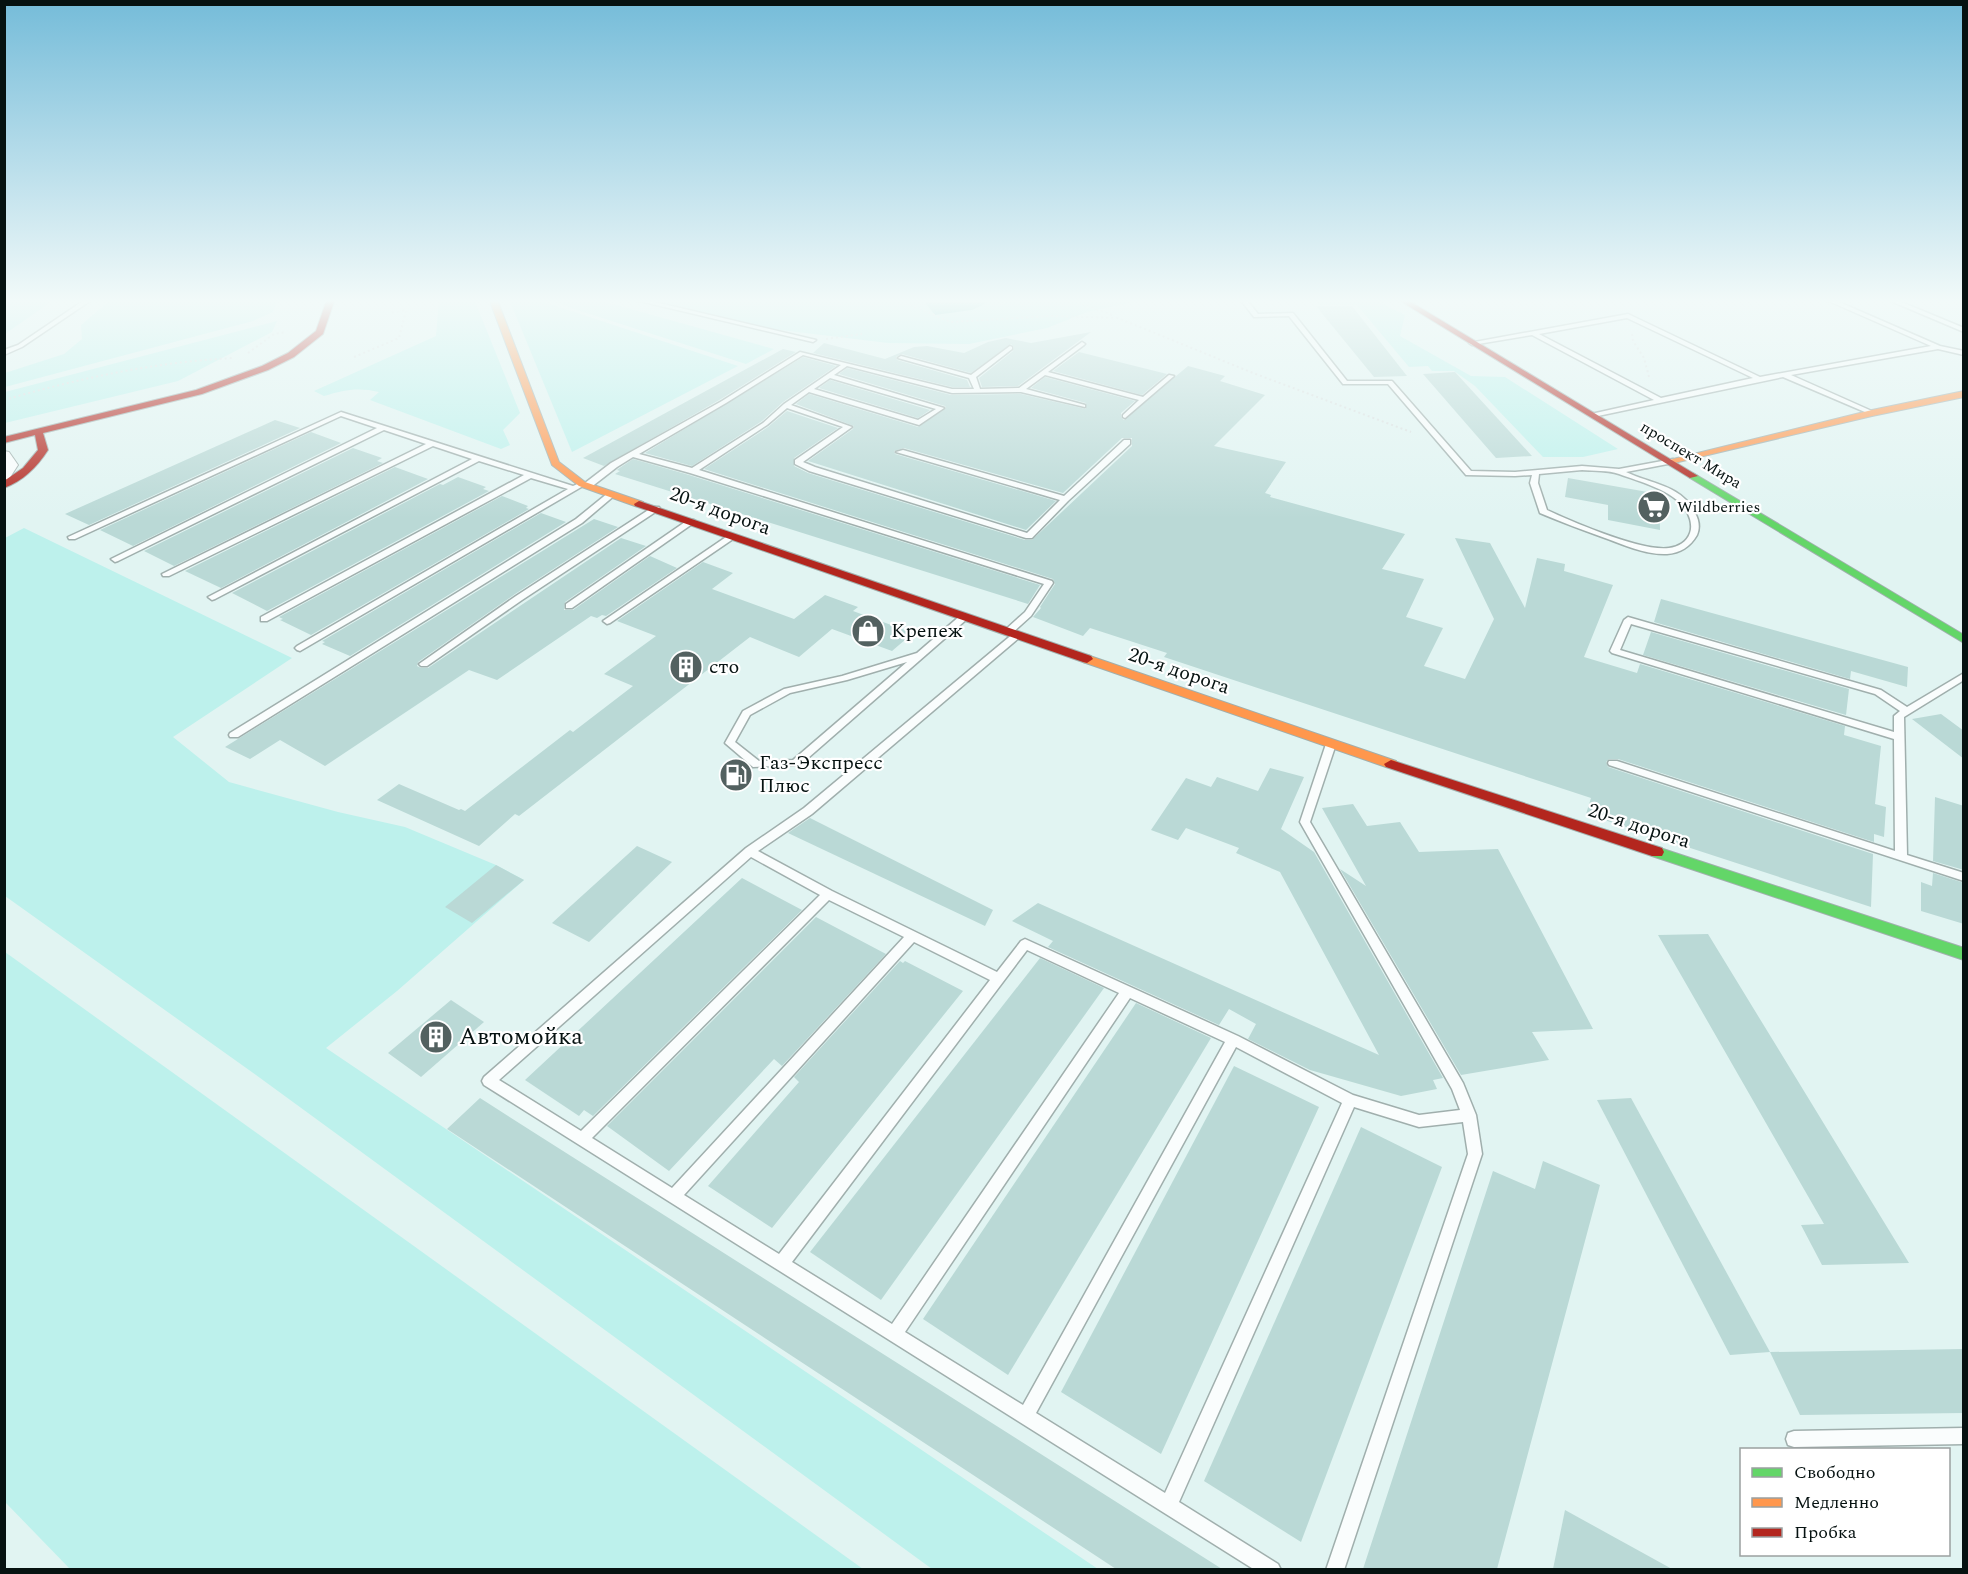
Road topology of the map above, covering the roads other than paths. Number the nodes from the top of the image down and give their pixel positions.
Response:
1 (253, 372) edge
2 (521, 372) edge
3 (770, 372) edge
4 (835, 372) edge
5 (878, 372) edge
6 (955, 372) edge
7 (978, 372) edge
8 (1337, 372) edge
9 (1521, 372) edge
10 (1608, 372) edge
11 (1745, 372) edge
12 (1799, 372) edge
13 (1044, 373) joint
14 (1785, 375) junction
15 (831, 376) junction
16 (1171, 376) dead end
17 (972, 377) junction
18 (1759, 379) junction
19 (809, 390) junction
20 (1021, 390) junction
21 (978, 391) junction
22 (1964, 394) edge
23 (1144, 399) junction
24 (1660, 401) junction
25 (786, 405) junction
26 (1083, 406) dead end
27 (1872, 413) junction
28 (1593, 415) junction
29 (1125, 416) dead end
30 (382, 428) junction
31 (39, 431) junction
32 (4, 440) edge
33 (1127, 442) dead end
34 (431, 444) junction
35 (900, 452) dead end
36 (4, 455) edge
37 (634, 455) junction
38 (477, 459) junction
39 (1670, 461) junction
40 (693, 471) junction
41 (1536, 471) junction
42 (1619, 471) junction
43 (4, 476) edge
44 (529, 476) junction
45 (4, 484) edge
46 (581, 487) junction
47 (611, 495) junction
48 (1065, 499) junction
49 (656, 509) junction
50 (691, 522) junction
51 (72, 537) dead end
52 (732, 537) junction
53 (114, 559) dead end
54 (166, 574) dead end
55 (212, 597) dead end
56 (568, 606) dead end
57 (964, 617) junction
58 (264, 619) dead end
59 (607, 621) dead end
60 (1013, 634) junction
61 (1964, 640) edge
62 (300, 648) dead end
63 (919, 655) junction
64 (424, 663) dead end
65 (1964, 676) edge
66 (1907, 711) junction
67 (234, 735) dead end
68 (1899, 737) junction
69 (1331, 744) junction
70 (1613, 763) dead end
71 (750, 851) junction
72 (1901, 857) junction
73 (1964, 877) edge
74 (828, 894) junction
75 (913, 935) junction
76 (1964, 954) edge
77 (999, 978) junction
78 (1127, 992) junction
79 (1233, 1041) junction
80 (1350, 1100) junction
81 (1469, 1114) junction
82 (582, 1139) junction
83 (674, 1196) junction
84 (782, 1263) junction
85 (895, 1333) junction
86 (1026, 1415) junction
87 (1964, 1436) edge
88 (1794, 1439) dead end
89 (1168, 1504) junction
90 (1272, 1569) edge
91 (1335, 1569) edge

1 - 31 main road
2 - 46 main road, 20-я дорога
3 - 37 lane
4 - 15 lane
5 - 21 lane
6 - 17 lane
7 - 17 lane
8 - 41 lane
9 - 28 main road, проспект Мира
10 - 24 lane
11 - 18 lane
12 - 14 lane
13 - 20 lane
13 - 23 lane
14 - 18 lane
14 - 27 lane
15 - 19 lane
15 - 19 lane
16 - 23 lane
17 - 21 lane
18 - 24 lane
19 - 25 lane
20 - 21 lane
20 - 26 lane
22 - 27 main road
23 - 29 lane
24 - 28 lane
25 - 40 lane
25 - 48 lane
27 - 39 main road
28 - 39 main road, проспект Мира
30 - 34 lane
30 - 51 lane
30 - 53 lane
31 - 32 main road
31 - 45 main road
33 - 48 lane
34 - 38 lane
34 - 54 lane
35 - 48 lane
36 - 43 street
37 - 40 lane
37 - 46 lane
38 - 44 lane
38 - 55 lane
39 - 42 lane
39 - 61 main road, проспект Мира
40 - 60 lane
41 - 42 lane
41 - 42 lane
44 - 46 lane
44 - 58 lane
46 - 47 main road, 20-я дорога
46 - 62 lane
47 - 49 main road, 20-я дорога
47 - 67 lane
49 - 50 main road, 20-я дорога
49 - 64 lane
50 - 52 main road, 20-я дорога
50 - 56 lane
52 - 57 main road, 20-я дорога
52 - 59 lane
57 - 60 main road, 20-я дорога
57 - 63 lane
60 - 69 main road, 20-я дорога
60 - 71 lane
63 - 63 lane
65 - 66 lane
66 - 68 lane
66 - 68 lane
68 - 72 lane
69 - 76 main road, 20-я дорога
69 - 81 lane
70 - 72 lane
71 - 74 lane
71 - 82 lane
72 - 73 lane
74 - 75 lane
74 - 82 lane
75 - 77 lane
75 - 83 lane
77 - 78 lane
77 - 84 lane
78 - 79 lane
78 - 85 lane
79 - 80 lane
79 - 86 lane
80 - 81 lane
80 - 89 lane
81 - 91 lane
82 - 83 lane
83 - 84 lane
84 - 85 lane
85 - 86 lane
86 - 89 lane
87 - 88 lane
89 - 90 lane

